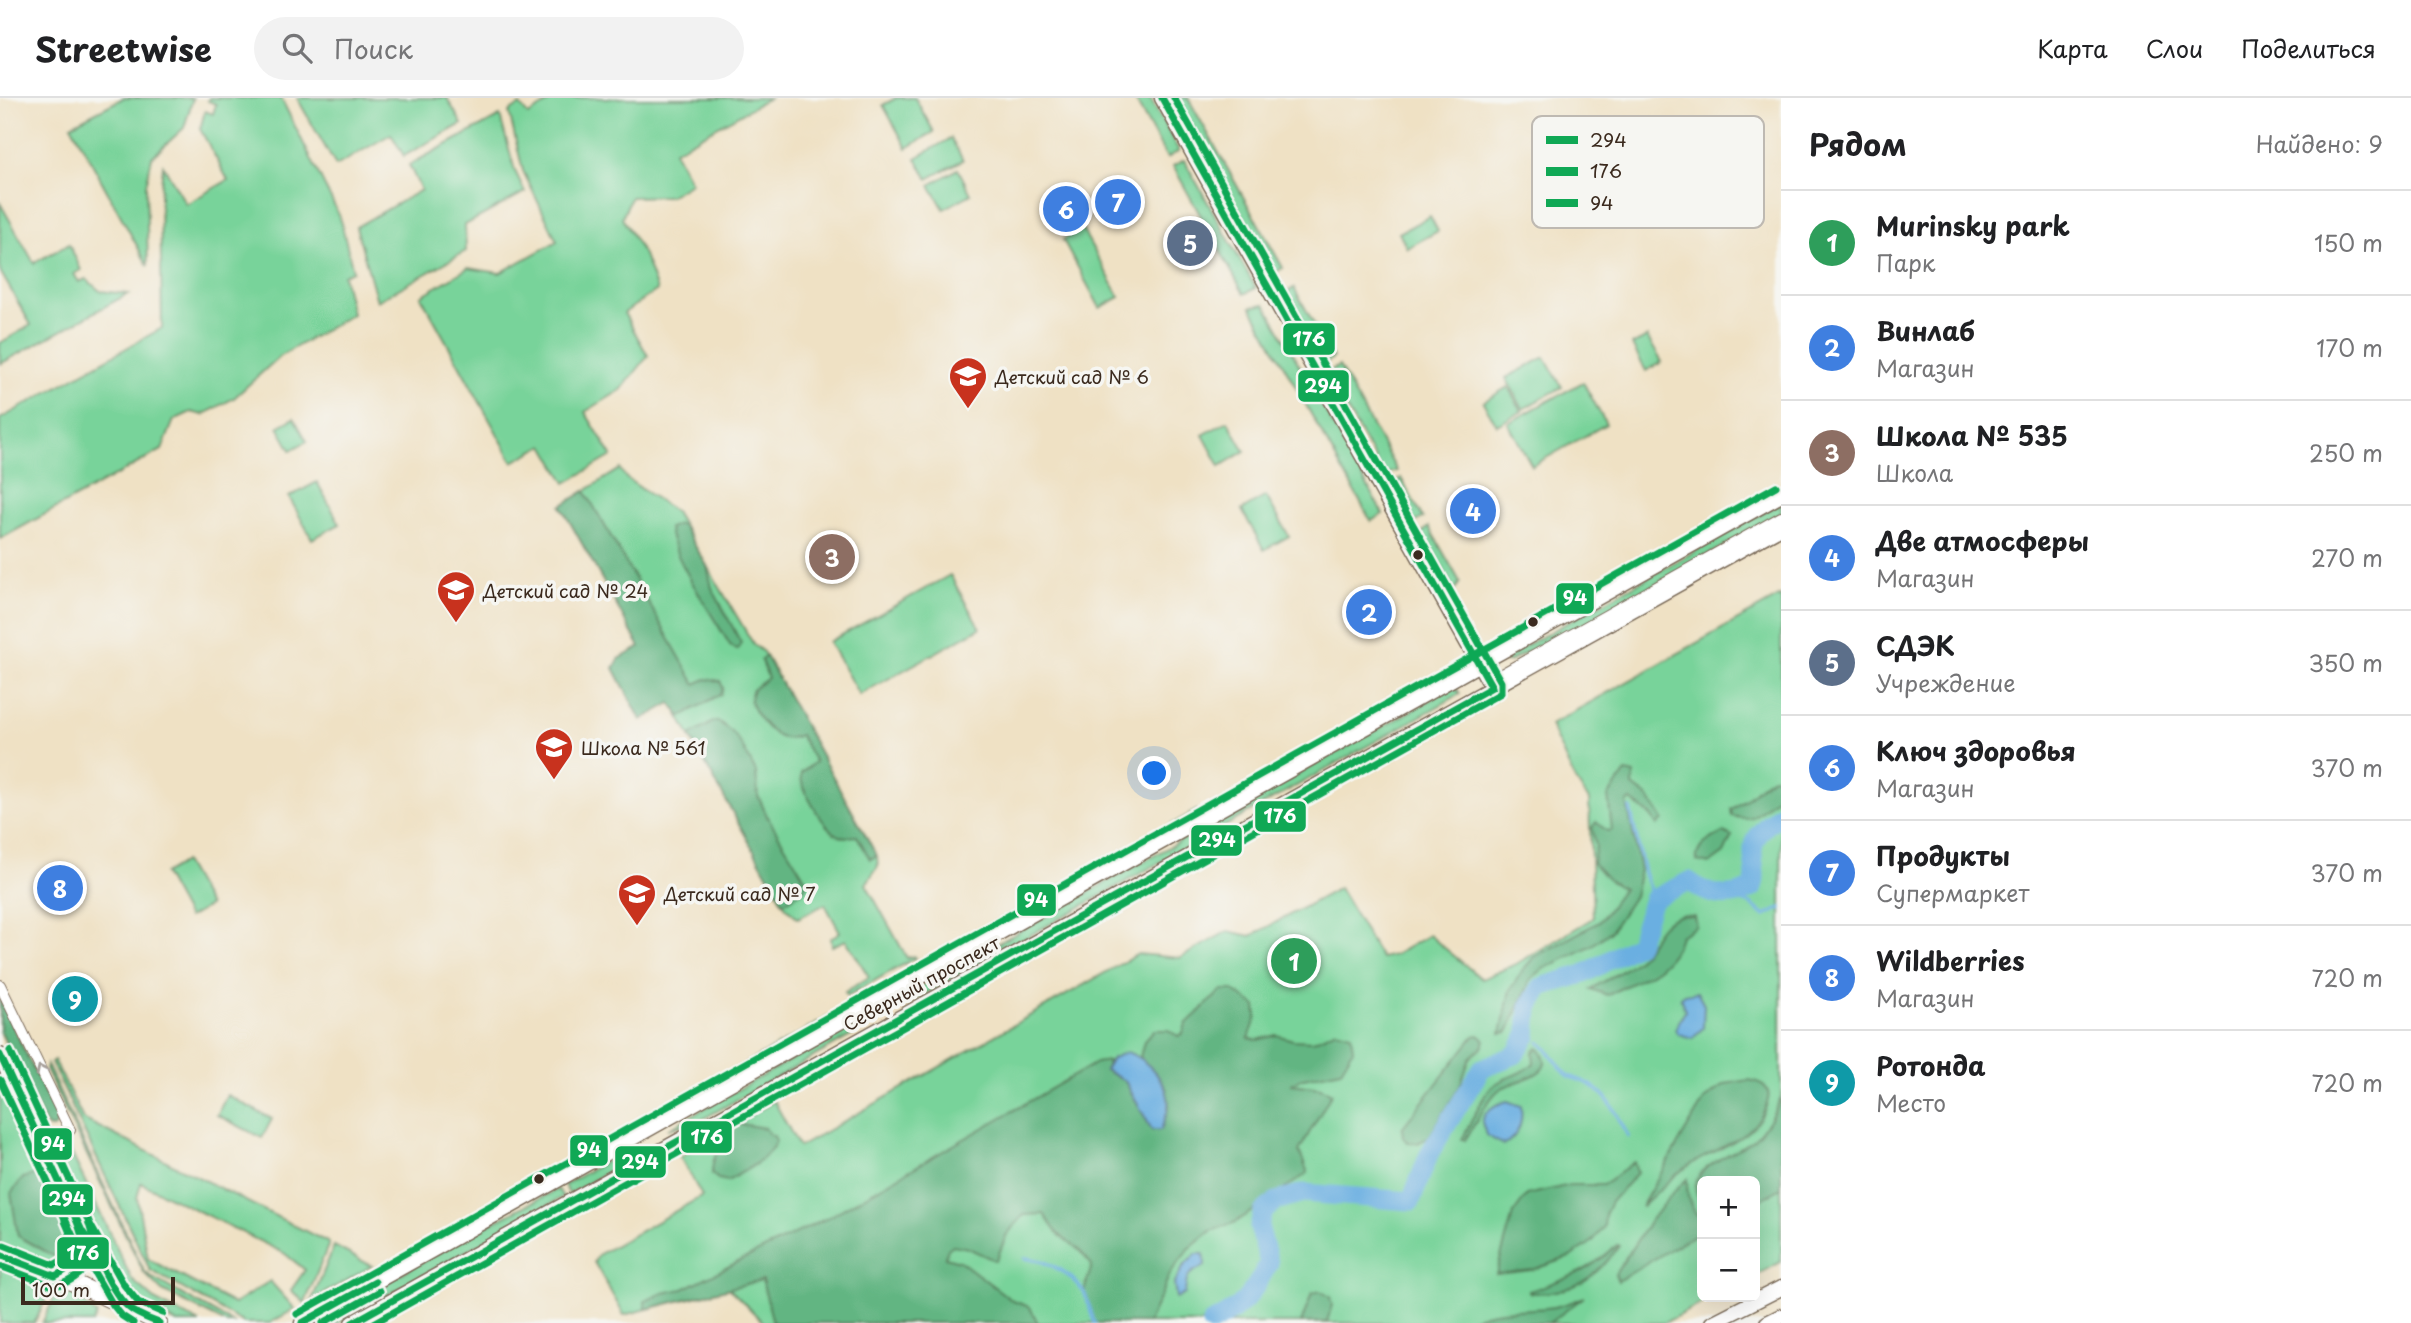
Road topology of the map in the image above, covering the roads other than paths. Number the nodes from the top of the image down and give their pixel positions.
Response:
1 (1162, 98) edge
2 (1781, 495) edge
3 (1781, 517) edge
4 (1781, 527) edge
5 (1479, 665) junction
6 (1490, 684) junction
7 (0, 985) edge
8 (0, 1055) edge
9 (655, 1125) junction
10 (42, 1141) junction
11 (667, 1147) junction
12 (82, 1231) junction
13 (0, 1255) edge
14 (55, 1276) junction
15 (1781, 1288) edge
16 (130, 1308) junction
17 (1781, 1316) edge
18 (309, 1321) edge
19 (159, 1323) edge
20 (352, 1323) edge
21 (1712, 1323) edge
22 (1767, 1323) edge

1 - 5 main road
2 - 5 main road, Северный проспект
3 - 6 street, Северный проспект
4 - 6 main road, Северный проспект
5 - 6 main road
5 - 9 main road, Северный проспект
6 - 11 main road, Северный проспект
10 -> 7 street
8 - 10 main road
9 - 11 main road
9 - 18 main road, Северный проспект
10 - 12 main road
11 - 20 main road, Северный проспект
12 - 14 main road
12 - 16 main road
13 - 14 main road
14 - 16 main road
15 - 21 main road
16 - 19 main road
17 - 22 main road

